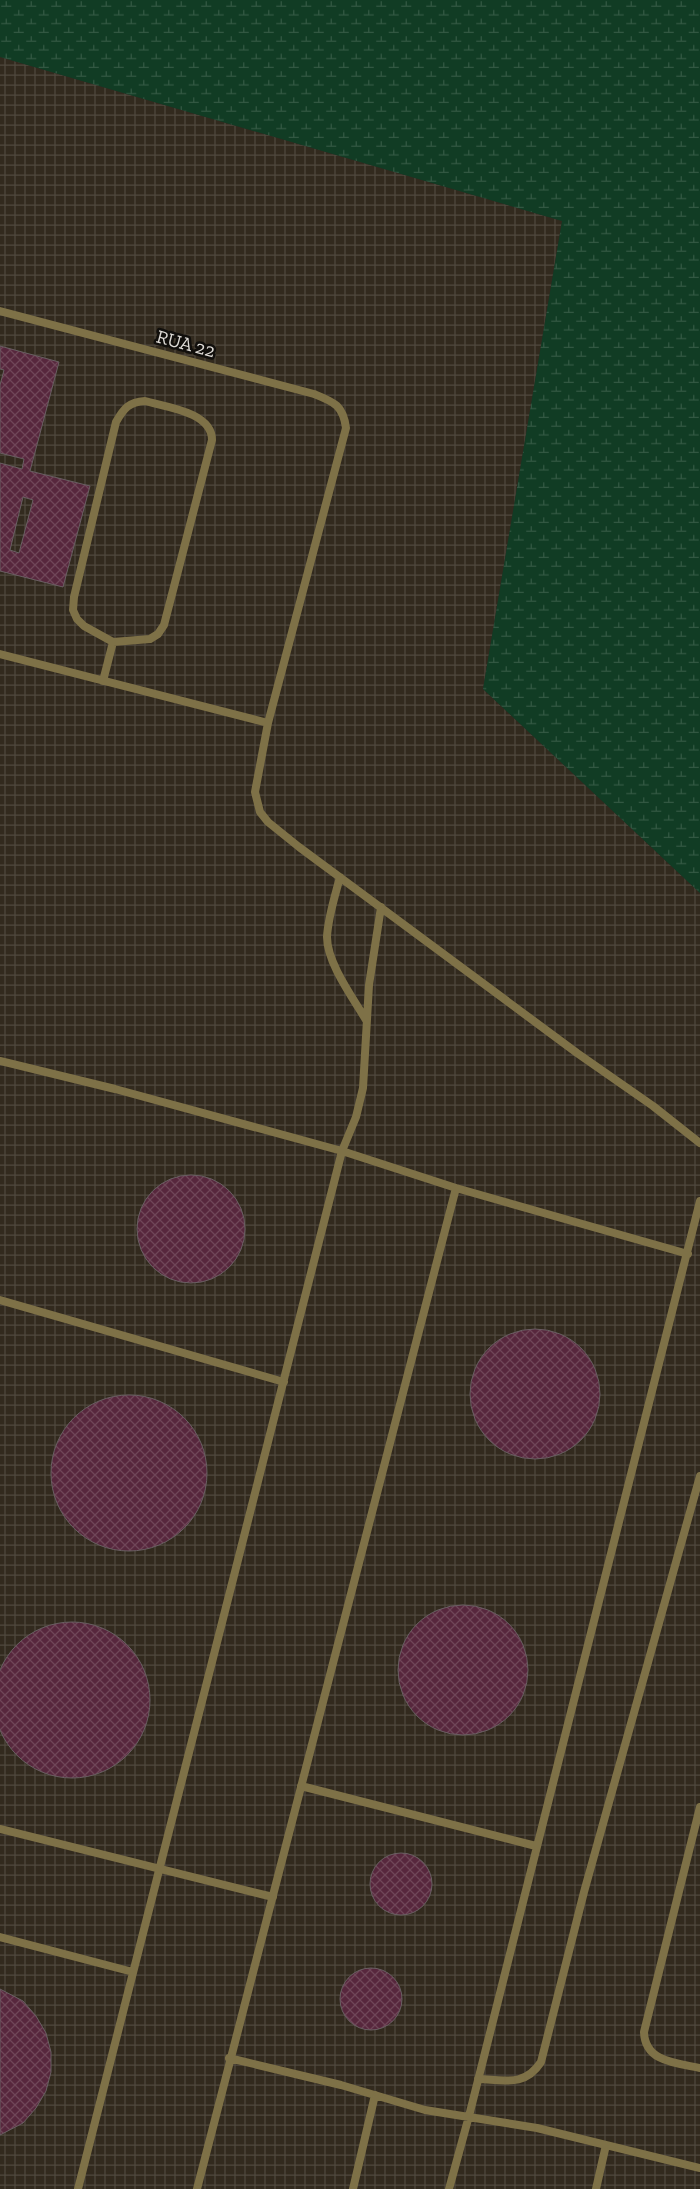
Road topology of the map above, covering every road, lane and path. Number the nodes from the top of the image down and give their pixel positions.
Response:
1 (0, 311) edge
2 (113, 642) junction
3 (0, 654) edge
4 (103, 681) junction
5 (268, 723) junction
6 (340, 877) junction
7 (381, 907) junction
8 (366, 1020) junction
9 (0, 1061) edge
10 (700, 1143) edge
11 (342, 1151) junction
12 (456, 1188) junction
13 (700, 1200) edge
14 (688, 1254) junction
15 (0, 1300) edge
16 (284, 1382) junction
17 (700, 1476) edge
18 (301, 1786) junction
19 (700, 1807) edge
20 (0, 1829) edge
21 (536, 1846) junction
22 (160, 1868) junction
23 (273, 1897) junction
24 (0, 1937) edge
25 (133, 1972) junction
26 (229, 2058) junction
27 (700, 2068) edge
28 (478, 2079) junction
29 (375, 2095) junction
30 (469, 2116) junction
31 (606, 2145) junction
32 (700, 2168) edge
33 (78, 2189) edge
34 (197, 2189) edge
35 (353, 2189) edge
36 (449, 2189) edge
37 (596, 2189) edge

1 - 5 lane, RUA 22
2 - 2 lane
2 - 4 lane
3 - 4 lane
4 - 5 lane
5 - 6 lane
6 - 7 lane
6 - 8 lane
7 - 8 lane
7 - 10 lane
8 - 11 lane
9 - 11 lane
11 - 12 lane
11 - 16 lane
12 - 14 lane
12 - 18 lane
13 - 14 lane
14 - 21 lane
15 - 16 lane
16 - 22 lane
17 - 28 lane
18 - 21 lane
18 - 23 lane
19 - 27 lane
20 - 22 lane
21 - 28 lane
22 - 23 lane
22 - 25 lane
23 - 26 lane
24 - 25 lane
25 - 33 lane
26 - 29 lane
26 - 34 lane
28 - 30 lane
29 - 30 lane
29 - 35 lane
30 - 31 lane
30 - 36 lane
31 - 32 lane
31 - 37 lane

